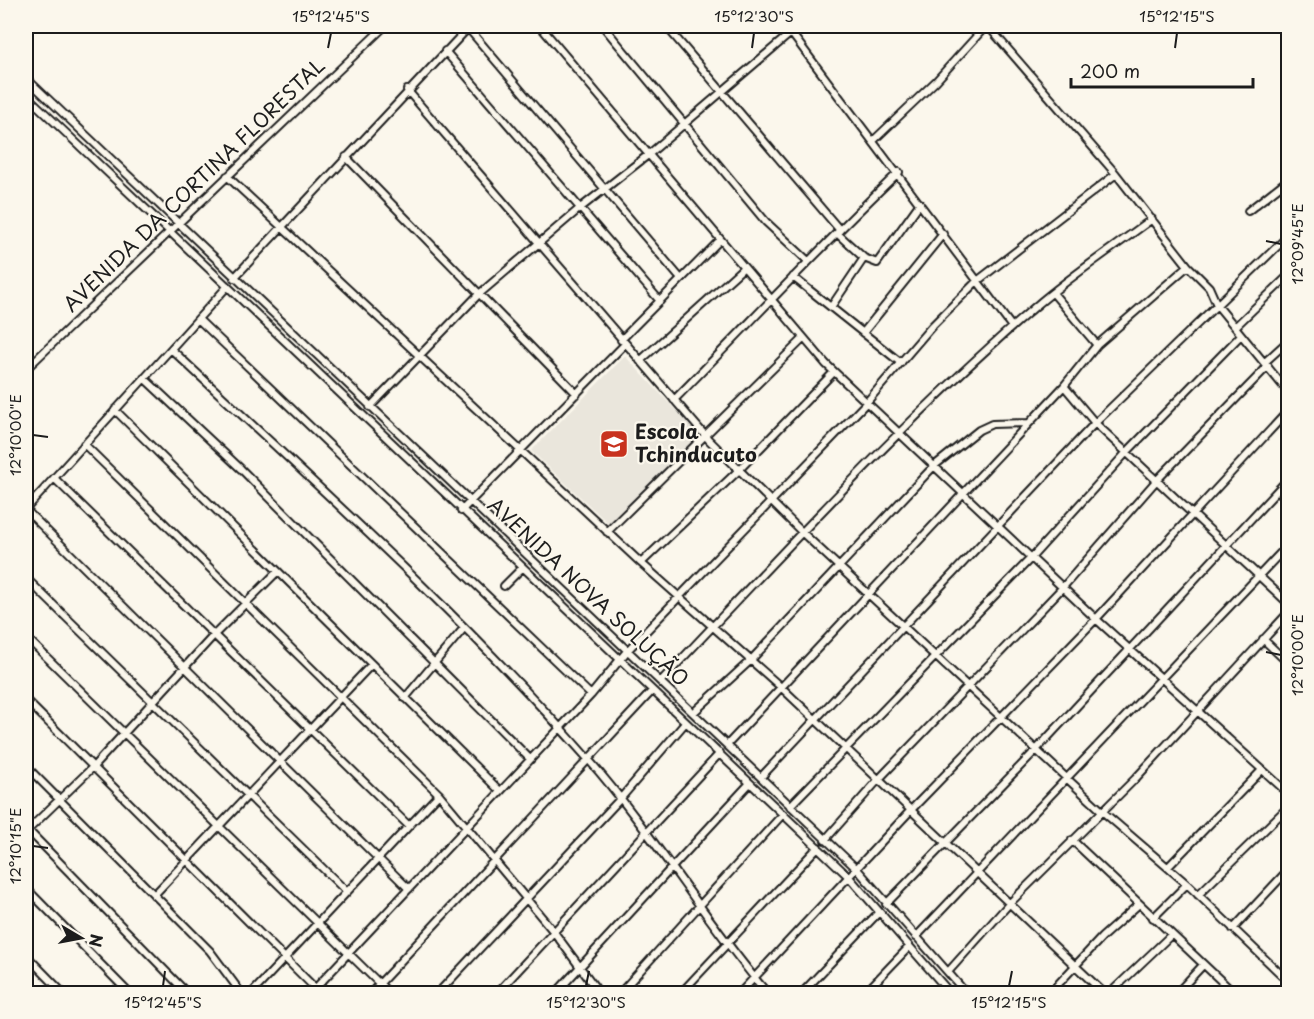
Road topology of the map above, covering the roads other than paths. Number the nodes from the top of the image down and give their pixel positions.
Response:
1 (385, 26) edge
2 (540, 26) edge
3 (603, 26) edge
4 (666, 26) edge
5 (786, 26) edge
6 (799, 26) edge
7 (987, 26) edge
8 (469, 27) edge
9 (792, 33) junction
10 (445, 51) junction
11 (26, 78) edge
12 (407, 90) junction
13 (720, 92) junction
14 (26, 95) edge
15 (683, 125) junction
16 (874, 140) junction
17 (648, 155) junction
18 (346, 157) junction
19 (899, 172) junction
20 (1116, 174) junction
21 (227, 176) junction
22 (1285, 182) dead end
23 (604, 189) junction
24 (920, 203) junction
25 (579, 208) junction
26 (1248, 211) dead end
27 (1152, 219) junction
28 (177, 224) junction
29 (280, 227) junction
30 (838, 228) junction
31 (168, 232) junction
32 (942, 234) junction
33 (1288, 236) edge
34 (720, 240) junction
35 (539, 242) junction
36 (864, 258) junction
37 (807, 261) junction
38 (1188, 266) junction
39 (743, 268) junction
40 (1288, 276) edge
41 (793, 277) junction
42 (234, 278) junction
43 (681, 279) junction
44 (976, 282) junction
45 (226, 288) junction
46 (1053, 293) junction
47 (478, 295) junction
48 (660, 301) junction
49 (771, 302) junction
50 (1217, 305) junction
51 (831, 307) junction
52 (198, 319) junction
53 (1012, 327) junction
54 (1235, 327) junction
55 (863, 333) junction
56 (1241, 335) junction
57 (803, 339) junction
58 (1288, 341) edge
59 (623, 342) junction
60 (1097, 345) junction
61 (171, 349) junction
62 (420, 356) junction
63 (640, 361) junction
64 (901, 363) junction
65 (1267, 364) junction
66 (26, 369) edge
67 (834, 372) junction
68 (144, 378) junction
69 (1064, 386) junction
70 (1288, 392) edge
71 (577, 394) junction
72 (674, 400) junction
73 (866, 403) junction
74 (370, 407) junction
75 (116, 410) junction
76 (1288, 411) edge
77 (1029, 423) junction
78 (1095, 423) junction
79 (900, 434) junction
80 (706, 437) junction
81 (84, 444) junction
82 (521, 452) junction
83 (1126, 453) junction
84 (934, 466) junction
85 (739, 470) junction
86 (54, 478) junction
87 (1288, 479) edge
88 (1156, 481) junction
89 (963, 494) junction
90 (770, 500) junction
91 (469, 502) junction
92 (26, 510) edge
93 (461, 511) junction
94 (1191, 514) junction
95 (998, 525) junction
96 (607, 532) junction
97 (803, 532) junction
98 (1288, 545) edge
99 (1226, 546) junction
100 (1032, 557) junction
101 (641, 563) junction
102 (840, 566) junction
103 (522, 568) junction
104 (277, 572) junction
105 (1259, 577) junction
106 (26, 578) edge
107 (504, 586) dead end
108 (1064, 586) junction
109 (870, 593) junction
110 (680, 596) junction
111 (1288, 603) edge
112 (245, 604) junction
113 (1288, 613) edge
114 (1096, 619) junction
115 (903, 624) junction
116 (714, 625) junction
117 (464, 628) junction
118 (215, 634) junction
119 (26, 637) edge
120 (1263, 639) junction
121 (1130, 649) junction
122 (627, 651) junction
123 (936, 655) junction
124 (619, 660) junction
125 (751, 660) junction
126 (433, 663) junction
127 (1288, 663) edge
128 (370, 665) junction
129 (185, 668) junction
130 (1162, 679) junction
131 (660, 681) junction
132 (969, 685) junction
133 (782, 688) junction
134 (652, 691) junction
135 (591, 695) junction
136 (341, 697) junction
137 (405, 698) junction
138 (26, 700) edge
139 (152, 701) junction
140 (1197, 710) junction
141 (693, 713) junction
142 (1002, 716) junction
143 (814, 720) junction
144 (686, 722) junction
145 (560, 728) junction
146 (310, 729) junction
147 (122, 732) junction
148 (727, 745) junction
149 (846, 748) junction
150 (1037, 749) junction
151 (720, 753) junction
152 (530, 759) junction
153 (589, 759) junction
154 (280, 762) junction
155 (26, 766) edge
156 (93, 767) junction
157 (1262, 770) junction
158 (761, 777) junction
159 (879, 779) junction
160 (1068, 779) junction
161 (750, 783) junction
162 (500, 791) junction
163 (1288, 794) edge
164 (439, 795) junction
165 (249, 796) junction
166 (621, 798) junction
167 (60, 800) junction
168 (790, 806) junction
169 (1288, 807) edge
170 (911, 810) junction
171 (1102, 811) junction
172 (783, 814) junction
173 (410, 826) junction
174 (218, 827) junction
175 (466, 828) junction
176 (27, 829) edge
177 (646, 834) junction
178 (825, 840) junction
179 (1072, 840) junction
180 (946, 842) junction
181 (818, 848) junction
182 (378, 859) junction
183 (187, 861) junction
184 (493, 861) junction
185 (1168, 867) junction
186 (671, 868) junction
187 (857, 869) junction
188 (1288, 870) edge
189 (976, 872) junction
190 (849, 877) junction
191 (1187, 884) junction
192 (26, 888) edge
193 (409, 889) junction
194 (347, 892) junction
195 (154, 895) junction
196 (1198, 895) junction
197 (526, 899) junction
198 (886, 904) junction
199 (1009, 904) junction
200 (1139, 904) junction
201 (700, 905) junction
202 (879, 912) junction
203 (1153, 918) junction
204 (317, 924) junction
205 (1233, 929) junction
206 (554, 932) junction
207 (1171, 935) junction
208 (916, 937) junction
209 (729, 941) junction
210 (909, 947) junction
211 (348, 953) junction
212 (26, 955) edge
213 (285, 958) junction
214 (1074, 965) junction
215 (1203, 965) junction
216 (580, 966) junction
217 (948, 972) junction
218 (754, 977) junction
219 (1288, 981) edge
220 (379, 983) junction
221 (313, 991) edge
222 (64, 993) edge
223 (130, 993) edge
224 (188, 993) edge
225 (242, 993) edge
226 (251, 993) edge
227 (369, 993) edge
228 (390, 993) edge
229 (437, 993) edge
230 (496, 993) edge
231 (555, 993) edge
232 (600, 993) edge
233 (619, 993) edge
234 (680, 993) edge
235 (739, 993) edge
236 (768, 993) edge
237 (801, 993) edge
238 (864, 993) edge
239 (951, 993) edge
240 (967, 993) edge
241 (1049, 993) edge
242 (1107, 993) edge
243 (1176, 993) edge
244 (1235, 993) edge

1 - 21 street, AVENIDA DA CORTINA FLORESTAL
2 - 17 street
3 - 15 street
4 - 13 street
5 - 9 street
6 - 9 street
7 - 16 street
7 - 20 street
8 - 10 street
8 - 23 street
9 - 13 street
9 - 16 street
10 - 12 street
10 - 25 street
11 - 28 street, AVENIDA NOVA SOLUÇÃO
12 - 18 street
12 - 35 street
13 - 15 street
13 - 30 street
14 - 31 street, AVENIDA NOVA SOLUÇÃO
15 - 17 street
15 - 37 street
16 - 19 street
17 - 23 street
17 - 34 street
18 - 29 street
18 - 47 street
19 - 24 street
19 - 30 street
20 - 27 street
20 - 44 street
21 - 28 street, AVENIDA DA CORTINA FLORESTAL
21 - 29 street
22 - 26 street
23 - 25 street
23 - 43 street
24 - 32 street
24 - 36 street
25 - 35 street
25 - 48 street
27 - 38 street
27 - 46 street
28 - 31 street, AVENIDA DA CORTINA FLORESTAL
28 - 42 street, AVENIDA NOVA SOLUÇÃO
29 - 42 street
29 - 62 street
30 - 36 street
30 - 37 street
31 - 45 street, AVENIDA NOVA SOLUÇÃO
31 - 66 street, AVENIDA DA CORTINA FLORESTAL
32 - 44 street
32 - 55 street
33 - 50 street
34 - 39 street
34 - 43 street
35 - 47 street
35 - 59 street
36 - 51 street
37 - 41 street
38 - 50 street
38 - 60 street
39 - 49 street
39 - 63 street
40 - 54 street
41 - 49 street
41 - 51 street
42 - 74 street, AVENIDA NOVA SOLUÇÃO
43 - 48 street
44 - 53 street
44 - 64 street
45 - 52 street
45 - 93 street, AVENIDA NOVA SOLUÇÃO
46 - 53 street
46 - 60 street
47 - 62 street
47 - 71 street
48 - 59 street
49 - 57 street
49 - 72 street
50 - 54 street
50 - 78 street
51 - 55 street
52 - 61 street
52 - 135 street
53 - 79 street
54 - 56 street
55 - 64 street
56 - 65 street
56 - 83 street
57 - 67 street
57 - 80 street
58 - 65 street
59 - 63 street
59 - 71 street
60 - 69 street
61 - 68 street
61 - 117 street
62 - 74 street
62 - 82 street
63 - 72 street
64 - 73 street
65 - 70 street
65 - 88 street
67 - 73 street
67 - 85 street
68 - 75 street
68 - 126 street
69 - 77 street
69 - 78 street
71 - 82 street
72 - 80 street
73 - 79 street
73 - 90 street
74 - 91 street, AVENIDA NOVA SOLUÇÃO
75 - 81 street
75 - 104 street
76 - 94 street
77 - 84 street
77 - 89 street
78 - 83 street
78 - 95 street
79 - 84 street
79 - 97 street
80 - 85 street
80 - 96 street
81 - 86 street
81 - 112 street
82 - 91 street
82 - 96 street
83 - 88 street
83 - 100 street
84 - 89 street
84 - 102 street
85 - 90 street
85 - 101 street
86 - 92 street
86 - 118 street
87 - 99 street
88 - 94 street
88 - 108 street
89 - 95 street
89 - 109 street
90 - 97 street
90 - 110 street
91 - 93 street
91 - 122 street, AVENIDA NOVA SOLUÇÃO
92 - 129 street
93 - 103 street, AVENIDA NOVA SOLUÇÃO
94 - 99 street
94 - 114 street
95 - 100 street
95 - 115 street
96 - 101 street
97 - 102 street
97 - 116 street
98 - 105 street
99 - 105 street
99 - 121 street
100 - 108 street
100 - 123 street
101 - 110 street
102 - 109 street
102 - 125 street
103 - 107 street
103 - 124 street, AVENIDA NOVA SOLUÇÃO
104 - 112 street
104 - 128 street
105 - 111 street
105 - 130 street
106 - 139 street
108 - 114 street
108 - 132 street
109 - 115 street
109 - 133 street
110 - 116 street
110 - 122 street
112 - 118 street
112 - 136 street
113 - 120 street
114 - 121 street
114 - 142 street
115 - 123 street
115 - 143 street
116 - 125 street
116 - 131 street
117 - 126 street
117 - 145 street
118 - 129 street
118 - 146 street
119 - 147 street
120 - 127 street
120 - 140 street
121 - 130 street
121 - 150 street
122 - 124 street
122 - 131 street, AVENIDA NOVA SOLUÇÃO
123 - 132 street
123 - 149 street
124 - 134 street, AVENIDA NOVA SOLUÇÃO
124 - 135 street
125 - 133 street
125 - 141 street
126 - 137 street
126 - 152 street
128 - 136 street
128 - 137 street
129 - 139 street
129 - 154 street
130 - 140 street
130 - 160 street
131 - 141 street, AVENIDA NOVA SOLUÇÃO
132 - 142 street
132 - 159 street
133 - 143 street
133 - 148 street
134 - 144 street, AVENIDA NOVA SOLUÇÃO
134 - 153 street
135 - 145 street
136 - 146 street
136 - 164 street
137 - 162 street
138 - 156 street
139 - 147 street
139 - 165 street
140 - 157 street
140 - 171 street
141 - 148 street, AVENIDA NOVA SOLUÇÃO
142 - 150 street
142 - 170 street
143 - 149 street
143 - 158 street
144 - 151 street, AVENIDA NOVA SOLUÇÃO
144 - 166 street
145 - 152 street
145 - 153 street
146 - 154 street
146 - 173 street
147 - 156 street
147 - 174 street
148 - 158 street, AVENIDA NOVA SOLUÇÃO
149 - 159 street
149 - 168 street
150 - 160 street
150 - 180 street
151 - 161 street, AVENIDA NOVA SOLUÇÃO
151 - 177 street
152 - 162 street
153 - 166 street
153 - 184 street
154 - 165 street
154 - 182 street
155 - 167 street
156 - 167 street
156 - 183 street
157 - 163 street
157 - 185 street
158 - 168 street, AVENIDA NOVA SOLUÇÃO
159 - 170 street
159 - 178 street
160 - 171 street
160 - 189 street
161 - 172 street, AVENIDA NOVA SOLUÇÃO
161 - 186 street
162 - 175 street
164 - 173 street
164 - 175 street
165 - 174 street
165 - 194 street
166 - 177 street
166 - 197 street
167 - 176 street
167 - 195 street
168 - 178 street, AVENIDA NOVA SOLUÇÃO
169 - 196 street
170 - 180 street
170 - 187 street
171 - 179 street
171 - 185 street
172 - 181 street, AVENIDA NOVA SOLUÇÃO
172 - 201 street
173 - 182 street
174 - 183 street
174 - 204 street
175 - 184 street
175 - 193 street
176 - 224 street
177 - 186 street
177 - 206 street
178 - 187 street, AVENIDA NOVA SOLUÇÃO
179 - 199 street
179 - 200 street
180 - 189 street
180 - 198 street
181 - 190 street, AVENIDA NOVA SOLUÇÃO
181 - 209 street
182 - 193 street
182 - 194 street
183 - 195 street
183 - 213 street
184 - 197 street
184 - 220 street
185 - 191 street
186 - 201 street
186 - 216 street
187 - 190 street
187 - 198 street, AVENIDA NOVA SOLUÇÃO
188 - 205 street
189 - 199 street
189 - 208 street
190 - 202 street, AVENIDA NOVA SOLUÇÃO
190 - 218 street
191 - 196 street
191 - 203 street
192 - 223 street
193 - 211 street
194 - 204 street
195 - 225 street
196 - 205 street
197 - 206 street
197 - 229 street
198 - 208 street, AVENIDA NOVA SOLUÇÃO
199 - 214 street
199 - 217 street
200 - 203 street
200 - 214 street
201 - 209 street
201 - 233 street
202 - 210 street, AVENIDA NOVA SOLUÇÃO
202 - 237 street
203 - 207 street
204 - 211 street
204 - 213 street
205 - 219 street
206 - 216 street
206 - 230 street
207 - 215 street
207 - 242 street
208 - 217 street, AVENIDA NOVA SOLUÇÃO
209 - 218 street
209 - 234 street
210 - 238 street
210 - 239 street, AVENIDA NOVA SOLUÇÃO
211 - 220 street
211 - 221 street
212 - 222 street
213 - 221 street
213 - 226 street
214 - 241 street
214 - 242 street
215 - 243 street
215 - 244 street
216 - 231 street
216 - 232 street
217 - 240 street, AVENIDA NOVA SOLUÇÃO
218 - 235 street
218 - 236 street
220 - 227 street
220 - 228 street

